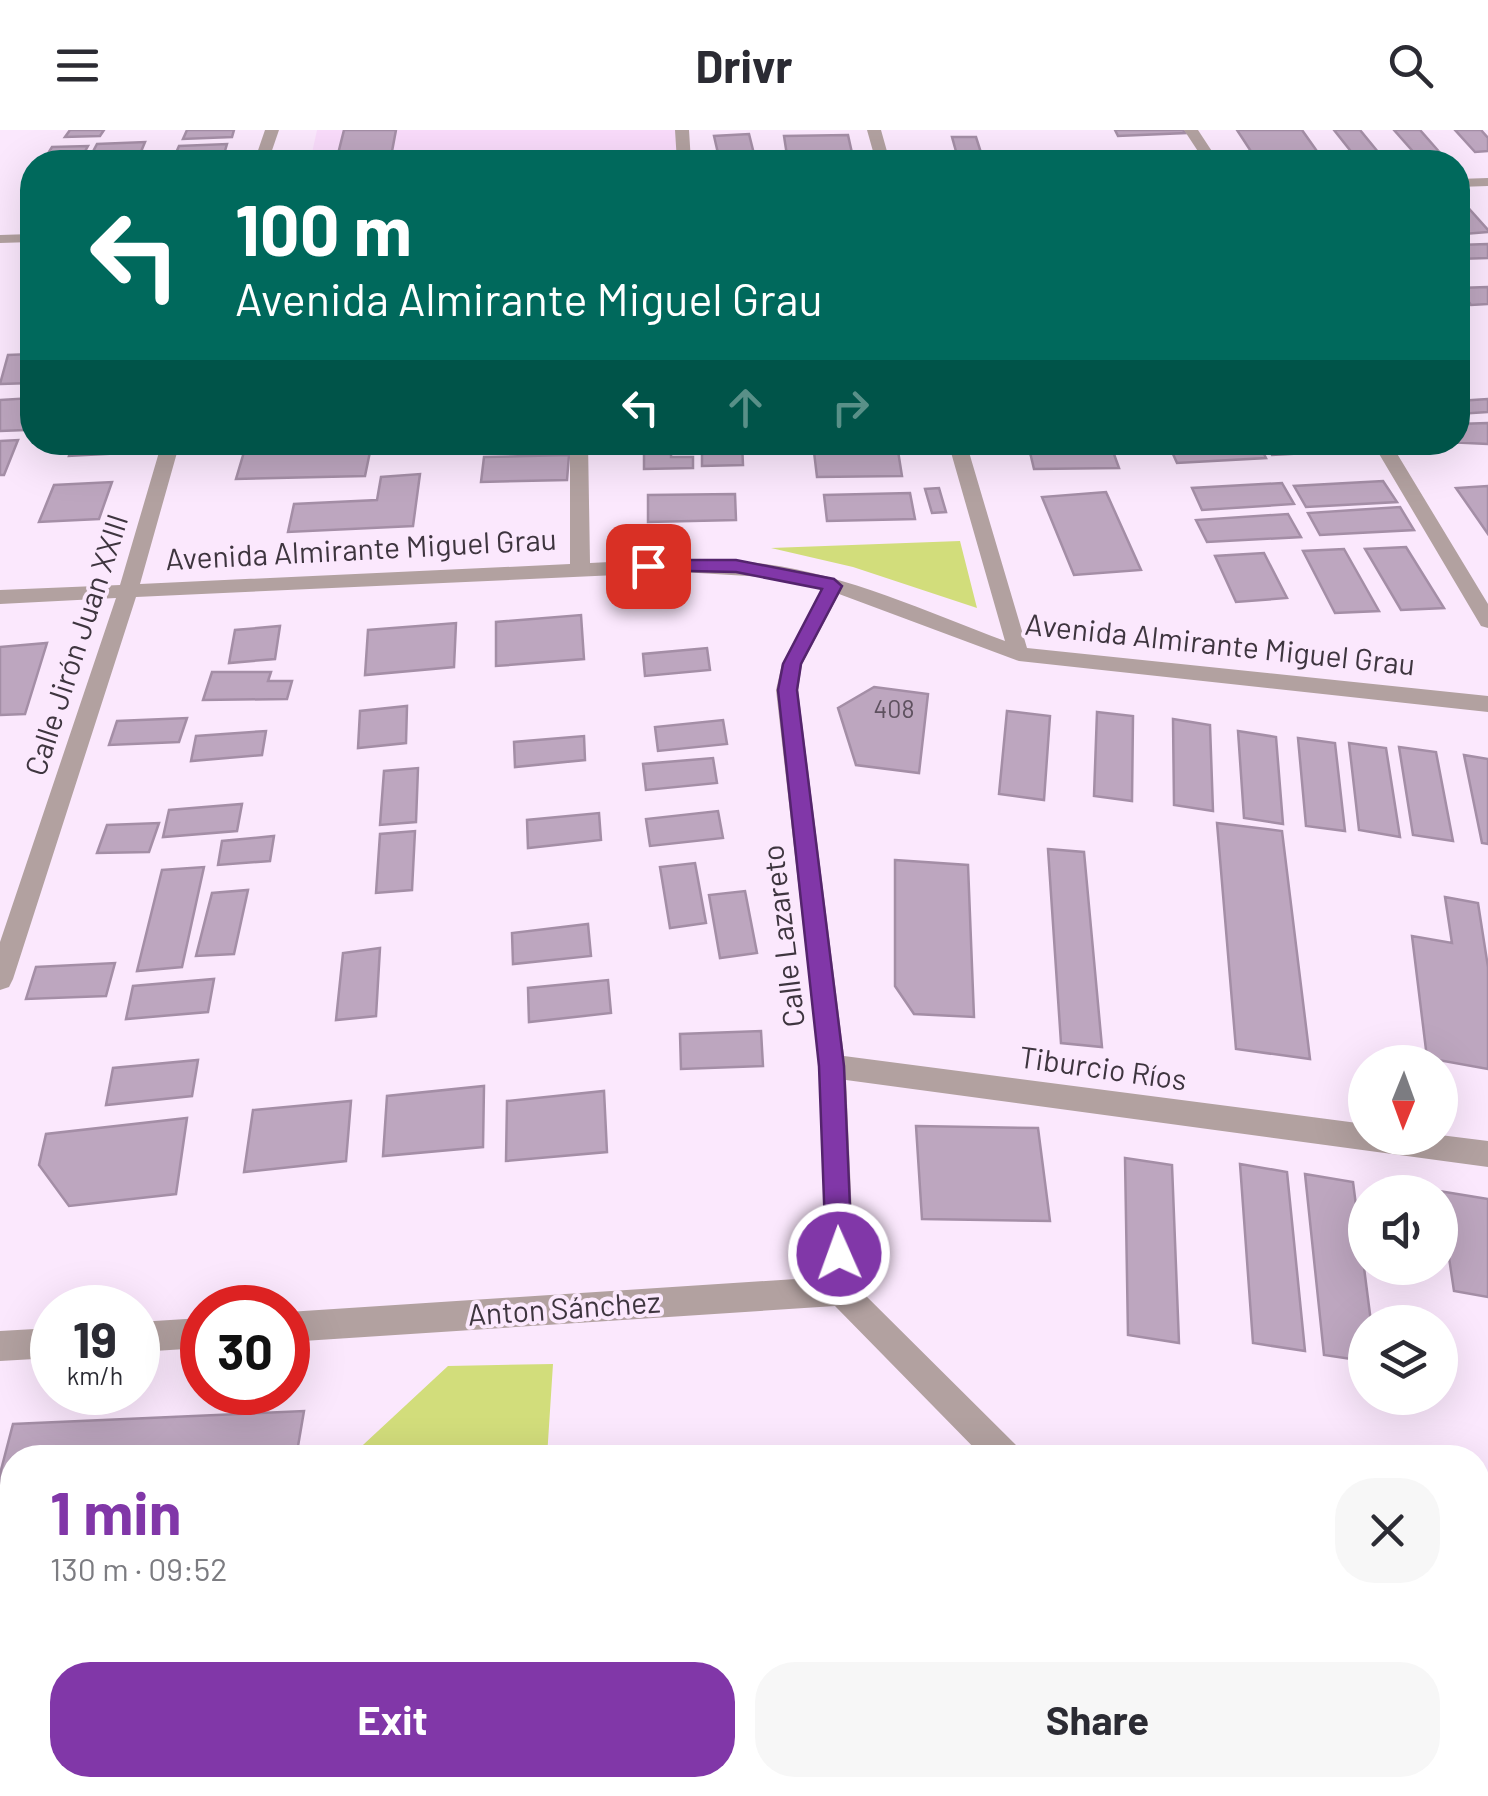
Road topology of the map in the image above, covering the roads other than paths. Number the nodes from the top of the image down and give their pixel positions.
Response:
1 (167, 455) edge
2 (579, 455) edge
3 (961, 455) edge
4 (1389, 455) edge
5 (580, 569) junction
6 (834, 586) junction
7 (128, 591) junction
8 (0, 597) edge
9 (1488, 621) edge
10 (1020, 654) junction
11 (1488, 704) edge
12 (0, 979) edge
13 (832, 1066) junction
14 (1348, 1135) edge
15 (1458, 1150) edge
16 (1488, 1154) edge
17 (841, 1291) junction
18 (310, 1327) edge
19 (30, 1344) edge
20 (0, 1346) edge
21 (994, 1445) edge

1 - 7 street, Calle Jirón Juan XXIII
2 - 5 street
3 - 10 street
4 - 9 street
5 - 6 street, Avenida Almirante Miguel Grau
5 - 7 street, Avenida Almirante Miguel Grau
6 - 10 street, Avenida Almirante Miguel Grau
6 - 13 street, Calle Lazareto
7 - 8 street, Avenida Almirante Miguel Grau
7 - 12 street, Calle Jirón Juan XXIII
10 - 11 street, Avenida Almirante Miguel Grau
13 - 14 street, Tiburcio Ríos
13 - 17 street, Calle Lazareto
15 - 16 street, Tiburcio Ríos
17 - 18 street, Anton Sánchez
17 - 21 street
19 - 20 street

